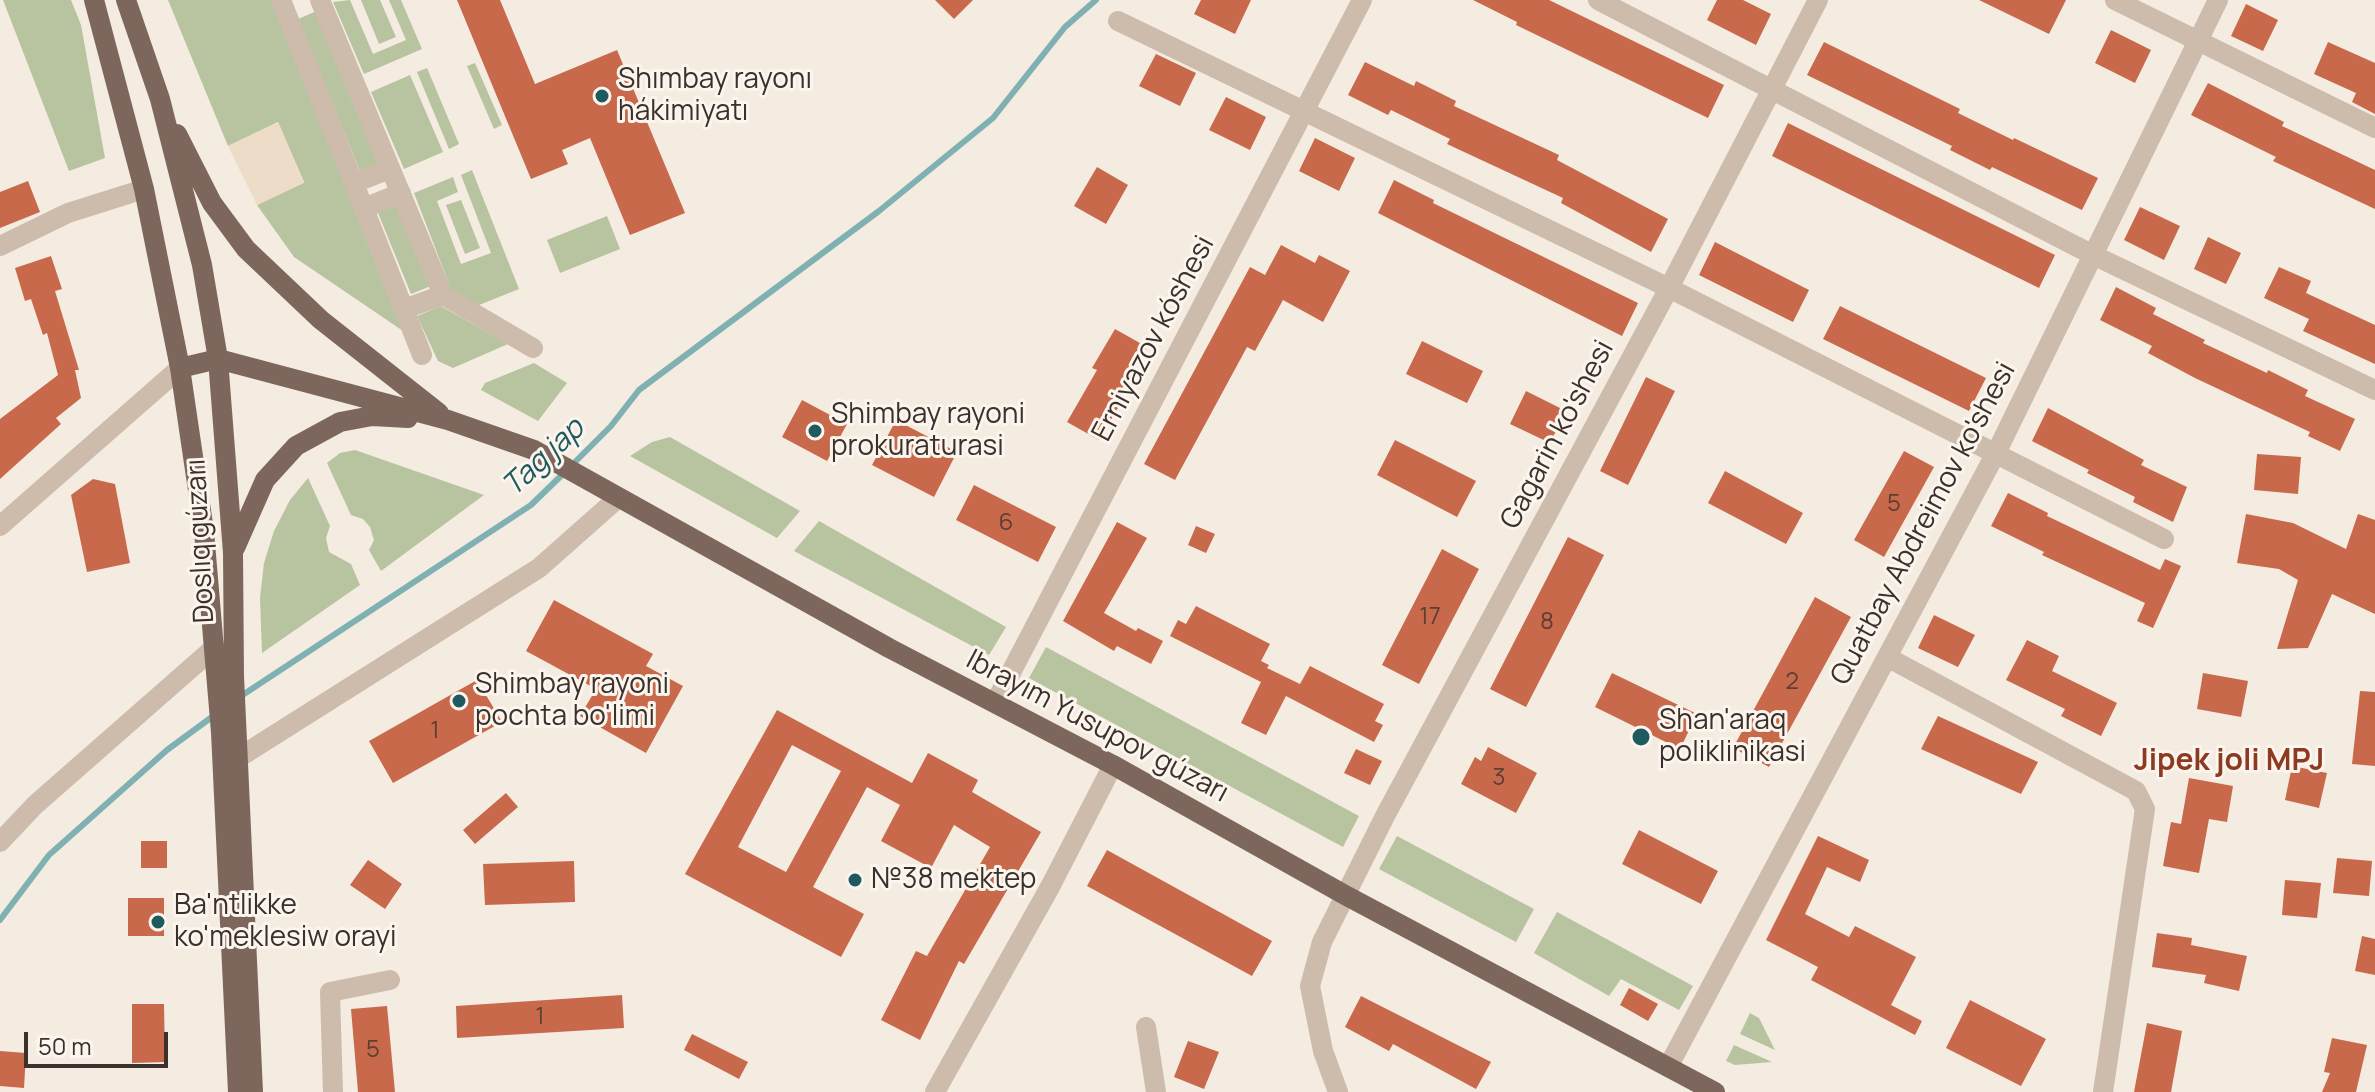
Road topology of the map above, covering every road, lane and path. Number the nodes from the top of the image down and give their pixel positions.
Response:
1 (94, 0) edge
2 (126, 0) edge
3 (1362, 0) edge
4 (1598, 0) edge
5 (1818, 0) edge
6 (2115, 0) edge
7 (2218, 0) edge
8 (320, 2) edge
9 (284, 8) edge
10 (1118, 21) dead end
11 (2198, 43) junction
12 (1772, 91) junction
13 (160, 99) junction
14 (1305, 112) junction
15 (2375, 128) edge
16 (390, 169) junction
17 (354, 183) junction
18 (144, 189) junction
19 (401, 193) junction
20 (364, 208) junction
21 (0, 246) edge
22 (2093, 255) junction
23 (1669, 288) junction
24 (443, 295) junction
25 (404, 309) junction
26 (533, 348) dead end
27 (422, 355) dead end
28 (218, 359) junction
29 (180, 368) junction
30 (2375, 390) edge
31 (448, 420) junction
32 (1997, 451) junction
33 (618, 498) junction
34 (0, 526) edge
35 (2164, 539) dead end
36 (233, 553) junction
37 (215, 647) junction
38 (1887, 657) junction
39 (226, 681) junction
40 (995, 703) junction
41 (229, 730) junction
42 (238, 758) junction
43 (1113, 765) junction
44 (0, 842) edge
45 (1345, 895) junction
46 (390, 980) dead end
47 (1146, 1027) dead end
48 (1668, 1067) junction
49 (238, 1092) edge
50 (253, 1092) edge
51 (333, 1092) edge
52 (935, 1092) edge
53 (1156, 1092) edge
54 (1338, 1092) edge
55 (1715, 1092) edge
56 (2103, 1092) edge

1 - 18 main road, Doslıq gúzarı
2 - 13 main road, Doslıq gúzarı
3 - 14 street, Erniyazov kóshesi
4 - 12 street
5 - 12 street, Gagarin ko'shesi
6 - 11 street
7 - 11 street, Quatbay Abdreimov ko'shesi
8 - 9 street
8 - 16 street
9 - 17 street
10 - 14 street
11 - 15 street
11 - 22 street, Quatbay Abdreimov ko'shesi
12 - 22 street
12 - 23 street, Gagarin ko'shesi
13 - 28 main road, Doslıq gúzarı
13 - 31 main road
14 - 23 street
14 - 40 street, Erniyazov kóshesi
16 - 17 street
16 - 19 street
17 - 20 street
18 - 21 street
18 - 29 main road, Doslıq gúzarı
19 - 20 street
19 - 24 street
20 - 25 street
22 - 30 street
22 - 32 street, Quatbay Abdreimov ko'shesi
23 - 32 street
23 - 45 street, Gagarin ko'shesi
24 - 25 street
24 - 26 street
25 - 27 street
28 - 29 main road
28 - 31 main road
28 - 36 main road, Doslıq gúzarı
29 - 34 street
29 - 37 main road, Doslıq gúzarı
31 - 33 main road, Ibrayım Yusupov gúzarı
31 - 36 main road
32 - 35 street
32 - 38 street, Quatbay Abdreimov ko'shesi
33 - 40 main road, Ibrayım Yusupov gúzarı
33 - 42 street
36 - 39 main road, Doslıq gúzarı
37 - 39 main road, Doslıq gúzarı
37 - 44 street
38 - 48 street, Quatbay Abdreimov ko'shesi
38 - 56 street
39 - 41 main road, Doslıq gúzarı
40 - 43 main road, Ibrayım Yusupov gúzarı
41 - 42 main road, Doslıq gúzarı
41 - 49 main road, Doslıq gúzarı
42 - 50 main road, Doslıq gúzarı
43 - 45 main road, Ibrayım Yusupov gúzarı
43 - 52 street
45 - 48 main road, Ibrayım Yusupov gúzarı
45 - 54 street, Gagarin ko'shesi
46 - 51 street
47 - 53 street
48 - 55 main road, Ibrayım Yusupov gúzarı

